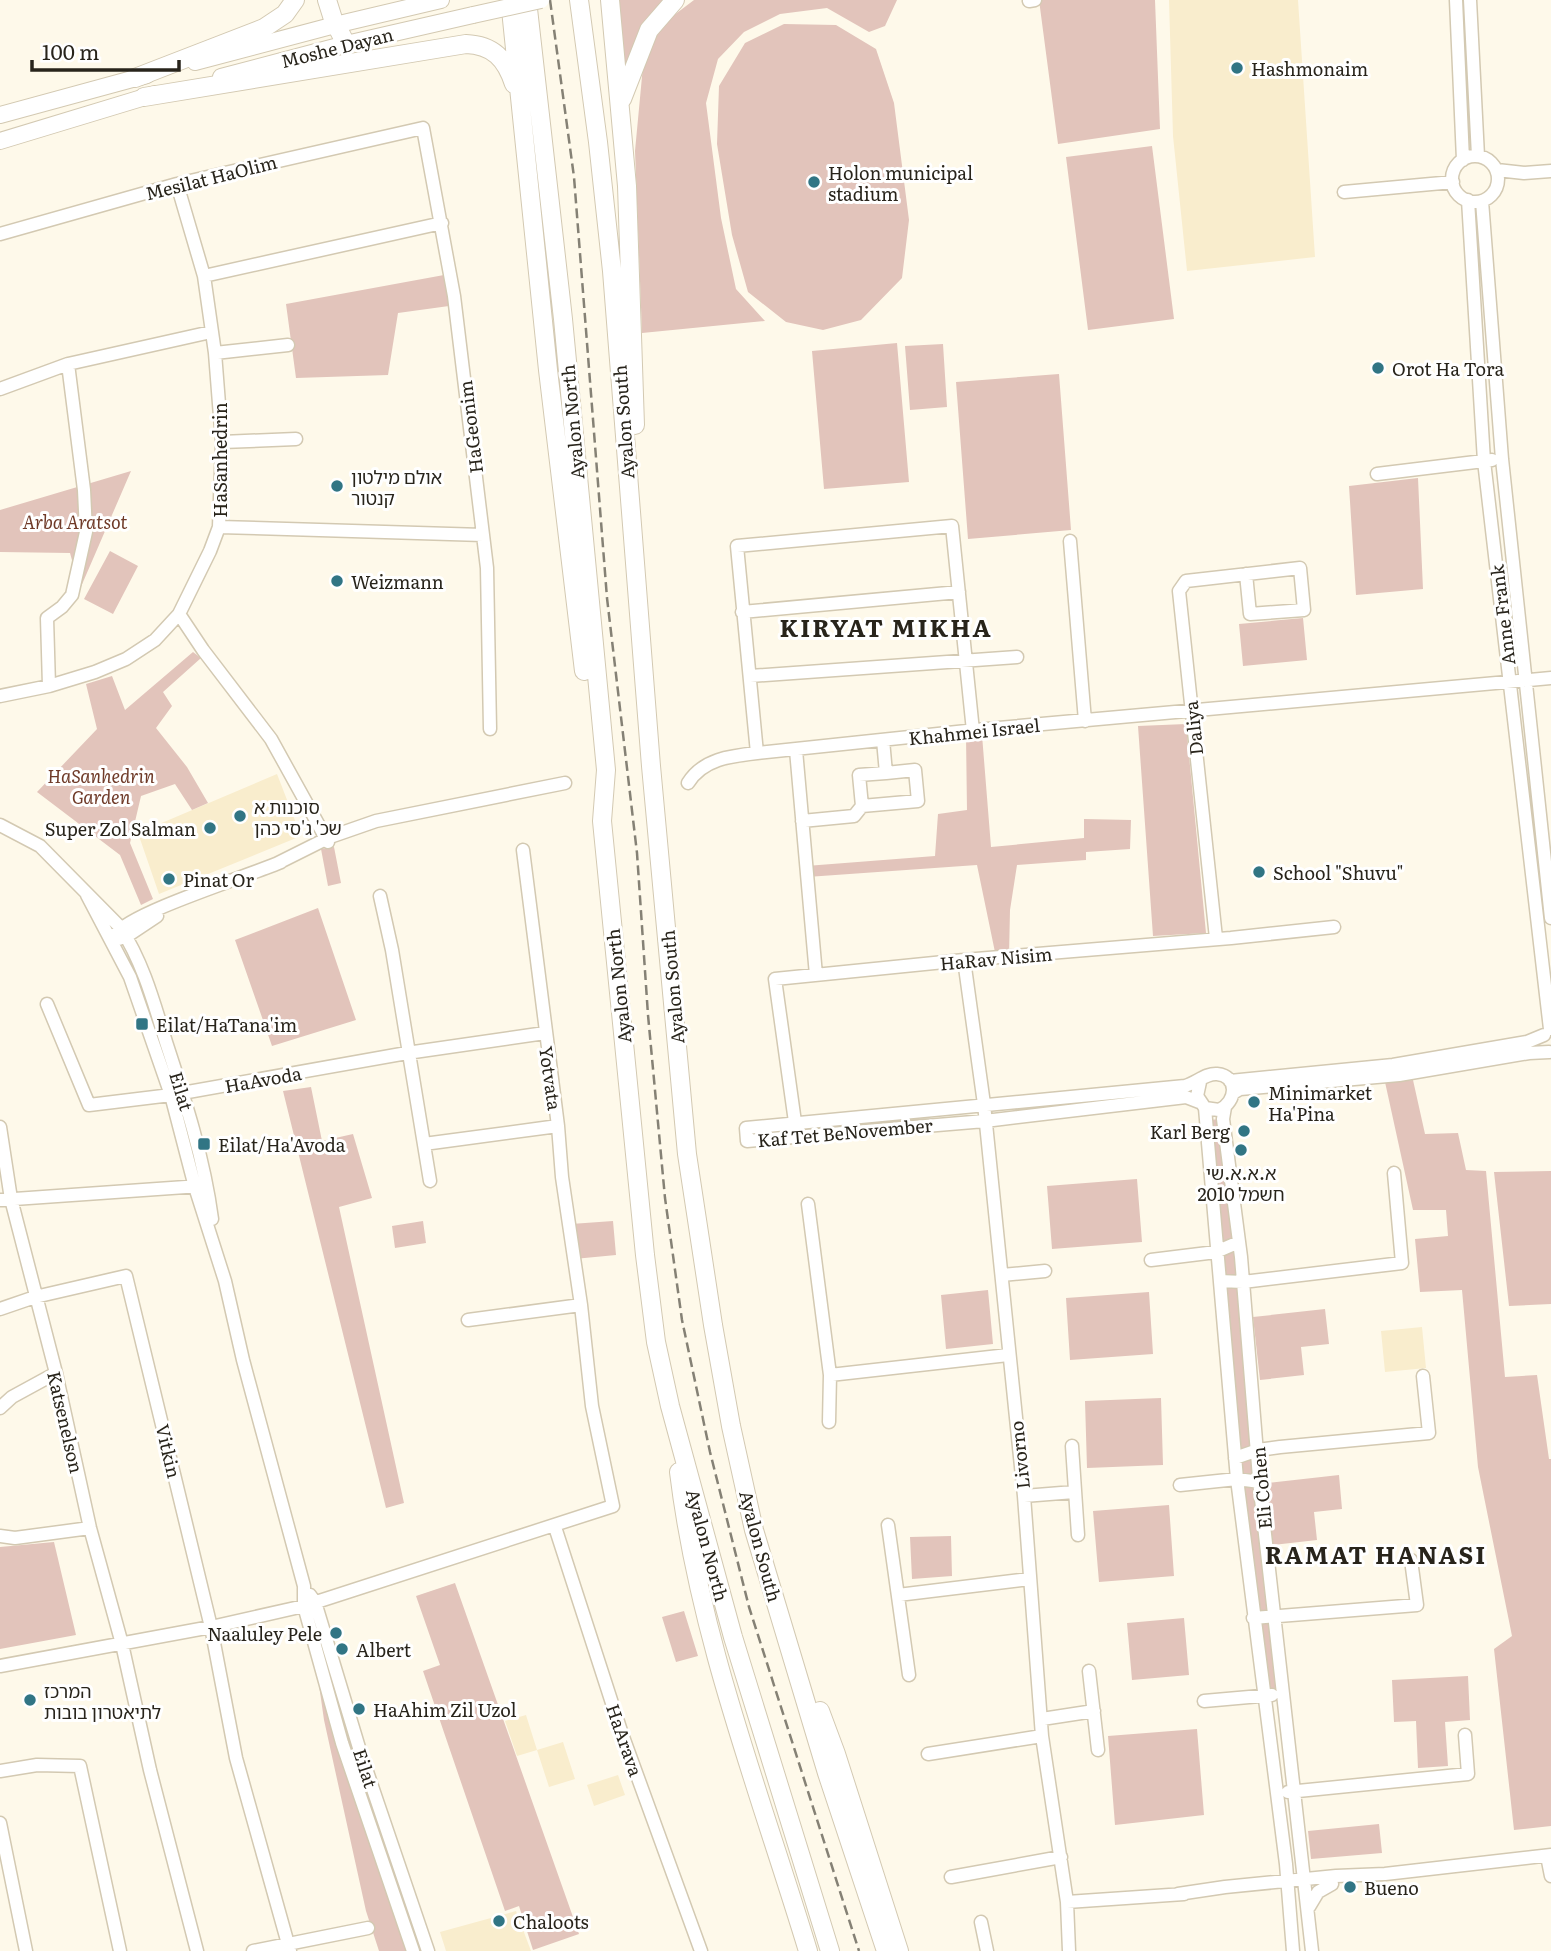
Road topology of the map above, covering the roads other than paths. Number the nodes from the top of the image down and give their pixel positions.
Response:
1 (295, 0) edge
2 (327, 0) edge
3 (441, 0) edge
4 (510, 0) edge
5 (527, 0) edge
6 (541, 0) edge
7 (579, 0) edge
8 (610, 0) edge
9 (675, 0) edge
10 (1035, 0) edge
11 (1456, 0) edge
12 (1470, 0) edge
13 (1029, 1) edge
14 (335, 24) junction
15 (346, 44) junction
16 (135, 78) junction
17 (144, 97) junction
18 (621, 102) junction
19 (3, 113) edge
20 (423, 128) joint
21 (0, 141) edge
22 (527, 150) junction
23 (1478, 156) junction
24 (1463, 160) junction
25 (1497, 170) junction
26 (1551, 171) edge
27 (1524, 173) junction
28 (1453, 182) junction
29 (177, 184) junction
30 (1497, 184) junction
31 (1344, 192) dead end
32 (1468, 200) junction
33 (1482, 201) junction
34 (442, 223) junction
35 (0, 234) edge
36 (204, 276) junction
37 (211, 332) junction
38 (288, 345) dead end
39 (215, 353) junction
40 (68, 364) junction
41 (0, 389) edge
42 (296, 439) dead end
43 (222, 442) junction
44 (1502, 459) junction
45 (1484, 461) junction
46 (1377, 474) dead end
47 (219, 527) junction
48 (483, 535) junction
49 (1070, 541) dead end
50 (1246, 574) junction
51 (959, 592) junction
52 (742, 612) junction
53 (179, 614) junction
54 (1017, 657) dead end
55 (965, 660) junction
56 (643, 670) junction
57 (750, 676) junction
58 (1551, 678) edge
59 (1527, 680) junction
60 (1510, 682) junction
61 (49, 686) junction
62 (0, 696) edge
63 (1191, 712) junction
64 (1086, 720) junction
65 (490, 729) dead end
66 (973, 731) junction
67 (883, 740) junction
68 (796, 750) junction
69 (757, 753) junction
70 (886, 773) junction
71 (565, 783) dead end
72 (688, 783) dead end
73 (862, 806) junction
74 (602, 821) junction
75 (802, 821) junction
76 (0, 825) edge
77 (330, 839) junction
78 (523, 850) dead end
79 (88, 895) junction
80 (380, 896) dead end
81 (184, 899) junction
82 (152, 918) junction
83 (1551, 918) edge
84 (1334, 927) dead end
85 (123, 932) junction
86 (1216, 938) junction
87 (112, 942) junction
88 (137, 957) junction
89 (964, 960) junction
90 (816, 975) junction
91 (47, 1004) dead end
92 (1548, 1031) edge
93 (545, 1033) junction
94 (407, 1053) junction
95 (1550, 1053) edge
96 (1199, 1082) junction
97 (1232, 1087) junction
98 (177, 1094) junction
99 (984, 1104) junction
100 (1202, 1105) junction
101 (1226, 1107) junction
102 (985, 1121) junction
103 (795, 1122) junction
104 (558, 1126) junction
105 (0, 1127) edge
106 (424, 1144) junction
107 (1394, 1173) dead end
108 (430, 1181) dead end
109 (202, 1185) junction
110 (6, 1199) edge
111 (808, 1203) dead end
112 (1239, 1242) junction
113 (1216, 1252) junction
114 (1241, 1257) junction
115 (1151, 1260) dead end
116 (1045, 1271) dead end
117 (1002, 1275) junction
118 (1220, 1281) junction
119 (1243, 1282) junction
120 (1221, 1295) junction
121 (35, 1297) junction
122 (581, 1305) junction
123 (0, 1309) edge
124 (468, 1320) dead end
125 (1008, 1355) junction
126 (56, 1373) junction
127 (830, 1375) junction
128 (1423, 1376) dead end
129 (670, 1406) junction
130 (0, 1408) edge
131 (829, 1422) dead end
132 (1072, 1446) dead end
133 (1258, 1450) junction
134 (1235, 1451) junction
135 (1259, 1476) junction
136 (1237, 1479) junction
137 (1180, 1485) dead end
138 (1074, 1492) junction
139 (1024, 1496) junction
140 (888, 1525) dead end
141 (555, 1527) junction
142 (90, 1528) junction
143 (1078, 1535) dead end
144 (0, 1536) edge
145 (1411, 1560) dead end
146 (1029, 1579) junction
147 (770, 1580) junction
148 (898, 1595) junction
149 (309, 1604) junction
150 (1274, 1616) junction
151 (1253, 1618) junction
152 (211, 1627) junction
153 (122, 1644) junction
154 (0, 1666) edge
155 (1088, 1671) dead end
156 (909, 1675) dead end
157 (1282, 1692) junction
158 (1265, 1696) junction
159 (1204, 1701) dead end
160 (1094, 1711) junction
161 (1042, 1719) junction
162 (1465, 1735) dead end
163 (1042, 1736) junction
164 (1098, 1750) dead end
165 (928, 1754) dead end
166 (0, 1771) edge
167 (1293, 1791) junction
168 (1276, 1793) junction
169 (0, 1823) edge
170 (1549, 1855) edge
171 (1061, 1857) junction
172 (1385, 1874) junction
173 (1551, 1876) edge
174 (951, 1877) dead end
175 (1306, 1883) junction
176 (1332, 1884) junction
177 (1288, 1885) junction
178 (1067, 1902) junction
179 (1308, 1911) junction
180 (981, 1922) dead end
181 (368, 1928) dead end
182 (289, 1948) edge
183 (26, 1951) edge
184 (120, 1951) edge
185 (197, 1951) edge
186 (253, 1951) edge
187 (412, 1951) edge
188 (428, 1951) edge
189 (701, 1951) edge
190 (808, 1951) edge
191 (830, 1951) edge
192 (886, 1951) edge
193 (899, 1951) edge
194 (987, 1951) edge
195 (1069, 1951) edge
196 (1293, 1951) edge
197 (1312, 1951) edge

1 - 16 highway
2 - 14 highway
3 - 14 main road, Moshe Dayan
4 - 22 highway
5 - 74 highway, Ayalon North
6 - 15 main road, Moshe Dayan, bridge
7 - 56 highway, Ayalon South
8 - 18 highway
9 - 18 highway
10 - 13 street
11 - 24 street
12 - 23 street
14 - 15 highway
14 - 16 main road, Moshe Dayan
15 - 17 main road, Moshe Dayan
16 - 19 main road, Moshe Dayan
17 - 21 main road, Moshe Dayan
17 - 22 highway
18 - 56 highway
20 - 29 street, Mesilat HaOlim
20 - 34 street, HaGeonim
22 - 74 highway
23 - 24 street
23 - 25 street
24 - 28 street
25 - 27 street
25 - 30 street
26 - 27 street
27 - 30 street
28 - 31 street
28 - 32 street
29 - 35 street, Mesilat HaOlim
29 - 36 street, HaSanhedrin
30 - 33 street
32 - 33 street
32 - 45 street, Anne Frank
33 - 44 street, Anne Frank
34 - 36 street
34 - 48 street, HaGeonim
36 - 37 street, HaSanhedrin
37 - 39 street, HaSanhedrin
37 - 40 street
38 - 39 street
39 - 43 street, HaSanhedrin
40 - 41 street
40 - 61 street
42 - 43 street
43 - 47 street, HaSanhedrin
44 - 45 street
44 - 59 street, Anne Frank
45 - 46 street
45 - 60 street, Anne Frank
47 - 48 street
47 - 53 street, HaSanhedrin
48 - 65 street, HaGeonim
49 - 64 street
50 - 50 street, Daliya
50 - 63 street, Daliya
51 - 52 street
51 - 52 street
51 - 55 street
52 - 57 street
53 - 61 street, HaSanhedrin
53 - 77 street
54 - 55 street
55 - 57 street
55 - 66 street
56 - 147 highway, Ayalon South
57 - 69 street
58 - 59 street, Khahmei Israel
59 - 60 street, Khahmei Israel
59 - 83 street, Anne Frank
60 - 63 street, Khahmei Israel
60 - 92 street, Anne Frank
61 - 62 street, HaSanhedrin
63 - 64 street, Khahmei Israel
63 - 86 street, Daliya
64 - 66 street, Khahmei Israel
66 - 67 street, Khahmei Israel
67 - 68 street, Khahmei Israel
67 - 70 street
68 - 69 street, Khahmei Israel
68 - 75 street
69 - 72 street, Khahmei Israel
70 - 73 street
70 - 73 street
71 - 77 street
73 - 75 street
74 - 129 highway, Ayalon North
75 - 90 street
76 - 79 street
77 - 81 street
78 - 93 street, Yotvata
79 - 85 street, Eilat
79 - 87 street, Eilat
80 - 94 street
81 - 82 street
81 - 85 street
82 - 85 street
82 - 88 street
84 - 86 street, HaRav Nisim
85 - 87 street
85 - 88 street, Eilat
86 - 89 street, HaRav Nisim
87 - 98 street, Eilat
88 - 98 street, Eilat
89 - 90 street, HaRav Nisim
89 - 99 street, Livorno
90 - 103 street, HaRav Nisim
91 - 98 street, HaAvoda
92 - 95 street, Anne Frank
92 - 97 street
93 - 94 street, HaAvoda
93 - 104 street, Yotvata
94 - 98 street, HaAvoda
94 - 106 street
95 - 97 street
96 - 97 street
96 - 99 street, Kaf Tet BeNovember
96 - 100 street
97 - 101 street
98 - 109 street, Eilat
99 - 102 street, Livorno
99 - 103 street, Kaf Tet BeNovember
100 - 101 street
100 - 102 street, Kaf Tet BeNovember
100 - 113 street, Eli Cohen
101 - 112 street, Eli Cohen
102 - 103 street, Kaf Tet BeNovember
102 - 117 street, Livorno
104 - 106 street
104 - 122 street, Yotvata
105 - 110 street, Katsenelson
106 - 108 street
107 - 119 street
109 - 110 street
109 - 149 street, Eilat
110 - 121 street, Katsenelson
111 - 127 street
112 - 113 street
112 - 114 street, Eli Cohen
113 - 114 street
113 - 115 street
113 - 118 street, Eli Cohen
114 - 119 street, Eli Cohen
116 - 117 street
117 - 125 street, Livorno
118 - 119 street
118 - 120 street, Eli Cohen
119 - 120 street
119 - 133 street, Eli Cohen
120 - 134 street, Eli Cohen
121 - 123 street
121 - 126 street, Katsenelson
121 - 152 street, Vitkin
122 - 124 street
122 - 141 street, Yotvata
125 - 127 street
125 - 139 street, Livorno
126 - 130 street
126 - 142 street, Katsenelson
127 - 131 street
128 - 133 street
129 - 190 highway
129 - 191 highway, Ayalon North
132 - 138 street
133 - 134 street
133 - 135 street, Eli Cohen
134 - 136 street, Eli Cohen
135 - 136 street
135 - 150 street, Eli Cohen
136 - 137 street
136 - 151 street, Eli Cohen
138 - 139 street
138 - 143 street
139 - 146 street, Livorno
140 - 148 street
141 - 149 street
141 - 189 street, HaArava
142 - 144 street
142 - 153 street, Katsenelson
145 - 150 street
146 - 148 street
146 - 161 street, Livorno
147 - 192 highway, Ayalon South
147 - 193 highway
148 - 156 street
149 - 152 street
149 - 187 street, Eilat
149 - 188 street, Eilat
150 - 151 street
150 - 157 street, Eli Cohen
151 - 158 street, Eli Cohen
152 - 153 street
152 - 182 street, Vitkin
153 - 154 street
153 - 185 street, Katsenelson
155 - 160 street
157 - 158 street
157 - 167 street, Eli Cohen
158 - 159 street
158 - 168 street, Eli Cohen
160 - 161 street
160 - 164 street
161 - 163 street, Livorno
162 - 167 street
163 - 165 street
163 - 171 street, Livorno
166 - 184 street
167 - 168 street
167 - 175 street, Eli Cohen
168 - 177 street, Eli Cohen
169 - 183 street
170 - 172 street
170 - 173 street
171 - 174 street
171 - 178 street, Livorno
172 - 175 street
172 - 176 street
175 - 176 street
175 - 177 street
175 - 179 street, Eli Cohen
176 - 179 street
177 - 178 street
177 - 196 street, Eli Cohen
178 - 195 street, Livorno
179 - 197 street, Eli Cohen
180 - 194 street
181 - 182 street
182 - 186 street

